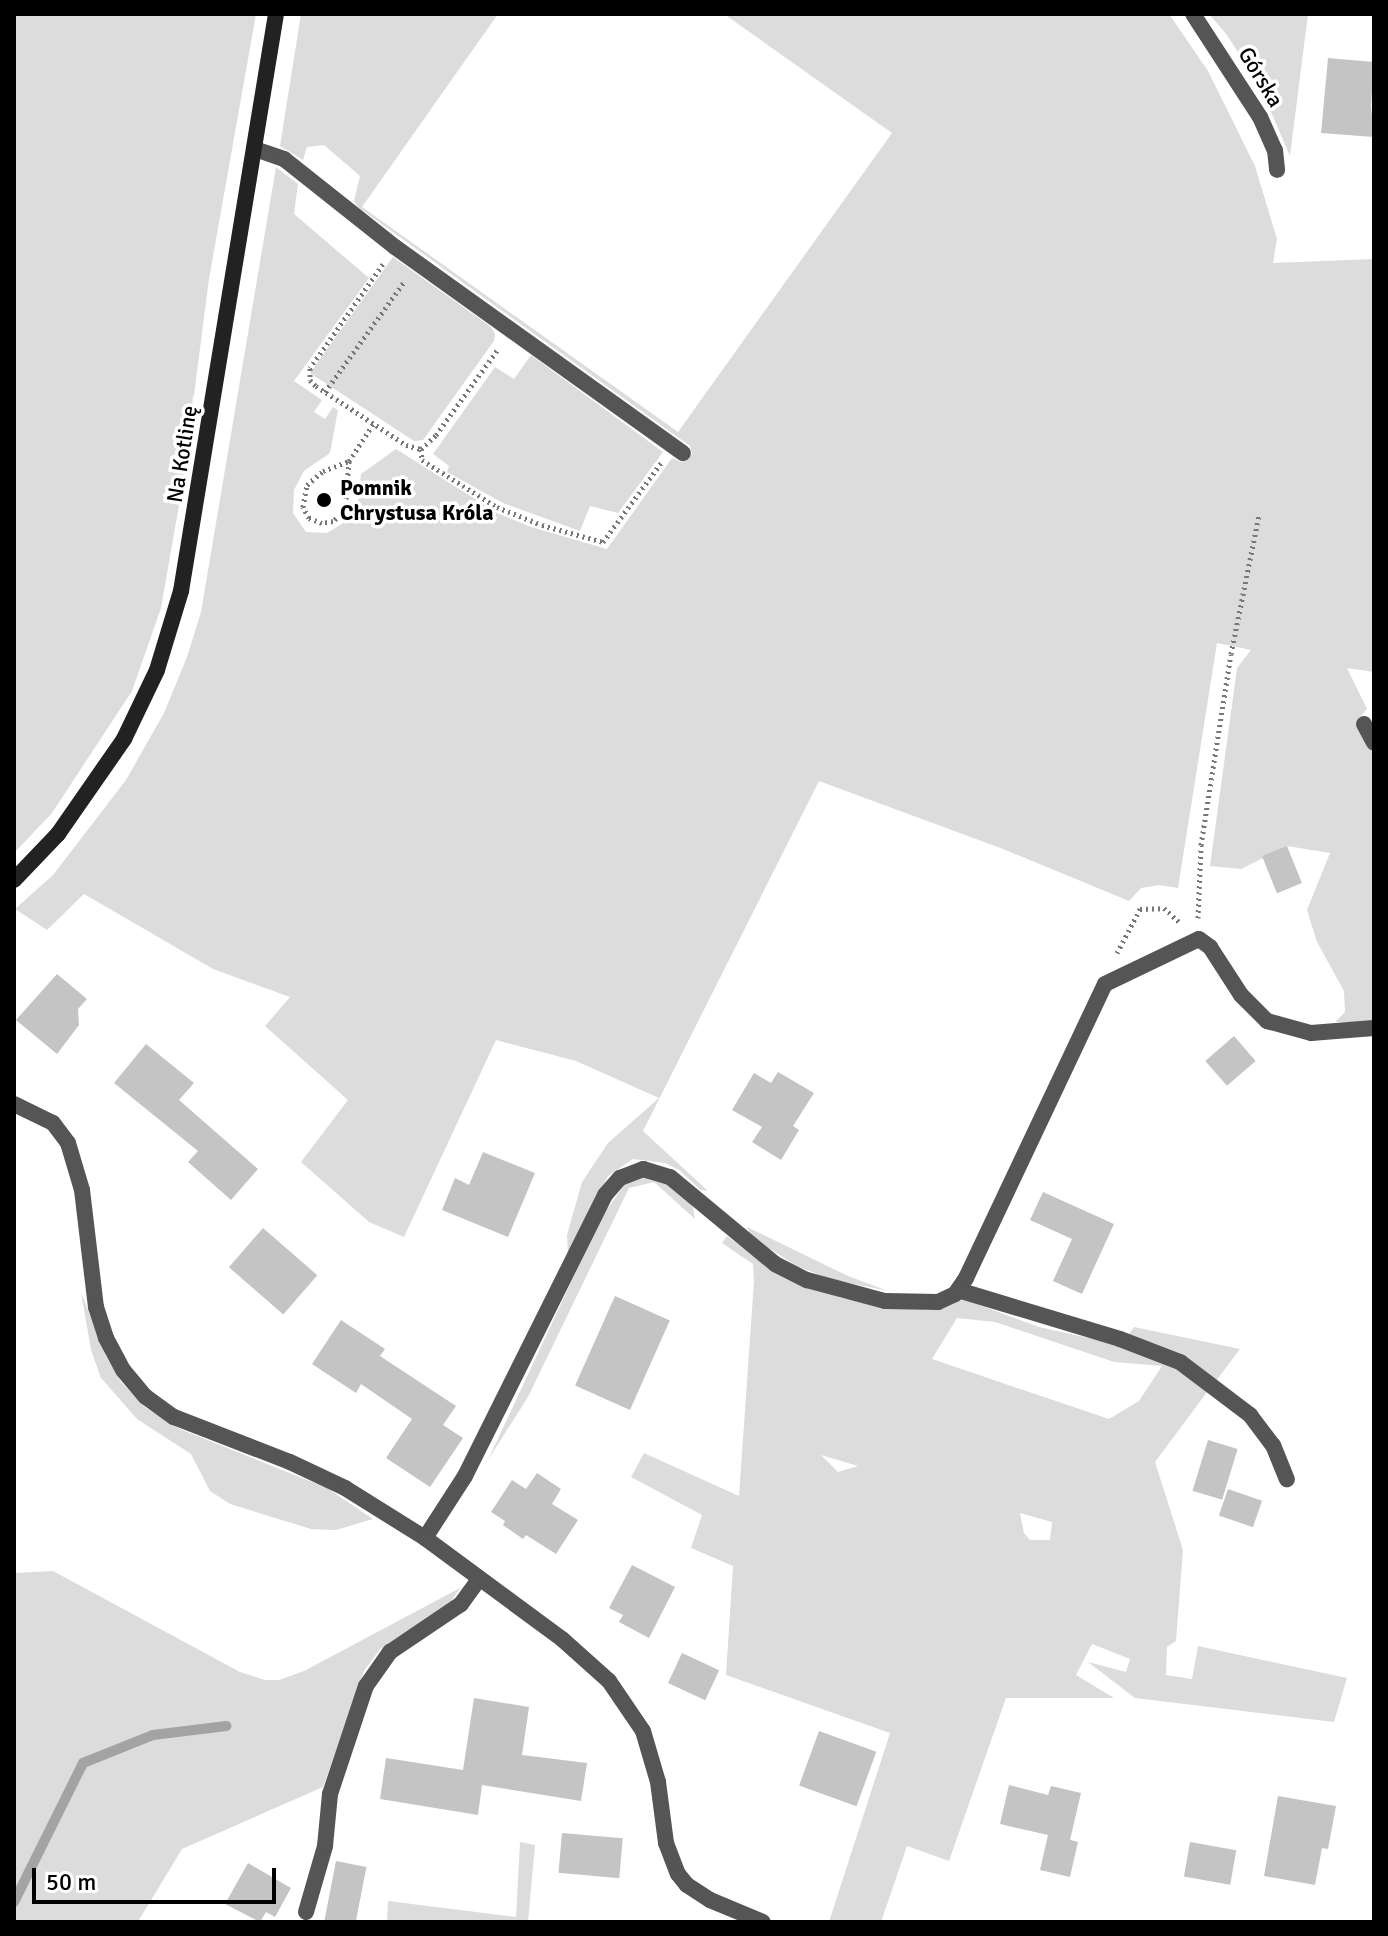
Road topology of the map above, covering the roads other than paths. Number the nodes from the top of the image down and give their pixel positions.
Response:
1 (276, 14) edge
2 (1193, 14) edge
3 (255, 149) junction
4 (1277, 170) dead end
5 (678, 450) road end
6 (1364, 724) dead end
7 (1374, 743) edge
8 (14, 880) edge
9 (1374, 1028) edge
10 (14, 1104) edge
11 (958, 1290) junction
12 (1287, 1479) dead end
13 (425, 1538) junction
14 (479, 1579) junction
15 (306, 1912) dead end
16 (763, 1922) edge

1 - 3 street, Na Kotlinę
2 - 4 street, Górska
3 - 5 street
3 - 8 street, Na Kotlinę
6 - 7 street
9 - 11 street
10 - 13 street
11 - 12 street
11 - 13 street
13 - 14 street
14 - 15 street
14 - 16 street

